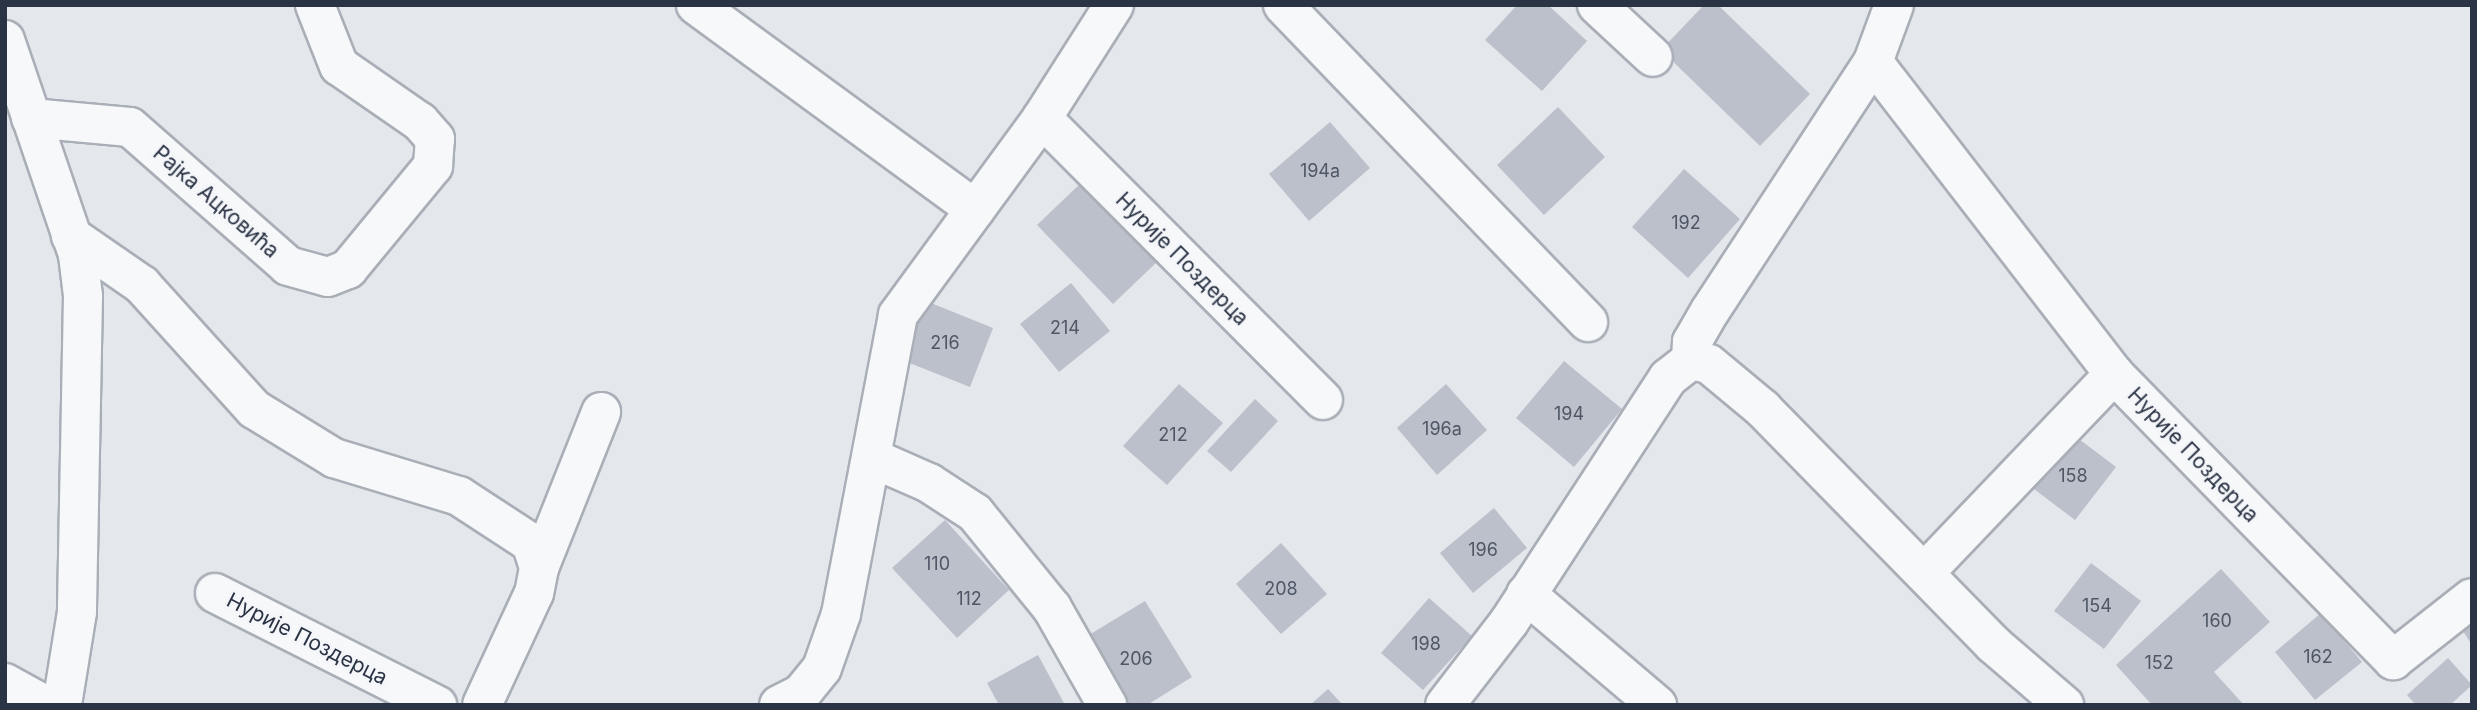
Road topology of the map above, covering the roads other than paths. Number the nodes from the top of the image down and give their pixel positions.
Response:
1 (315, 5) edge
2 (696, 5) edge
3 (1114, 5) edge
4 (1283, 5) edge
5 (1597, 5) edge
6 (1894, 5) edge
7 (5, 40) edge
8 (1653, 57) dead end
9 (1873, 62) junction
10 (31, 118) junction
11 (1042, 118) junction
12 (975, 209) junction
13 (71, 236) junction
14 (1588, 322) dead end
15 (1691, 360) junction
16 (2114, 374) junction
17 (1322, 400) dead end
18 (601, 412) dead end
19 (872, 458) junction
20 (535, 555) junction
21 (1925, 572) junction
22 (215, 593) dead end
23 (1526, 594) junction
24 (2472, 598) edge
25 (5, 683) edge
26 (799, 701) edge
27 (45, 705) edge
28 (62, 705) edge
29 (437, 705) edge
30 (482, 705) edge
31 (1107, 705) edge
32 (1445, 705) edge
33 (1657, 705) edge
34 (2064, 705) edge

1 - 10 street, Рајка Ацковића
2 - 12 street
3 - 11 street
4 - 14 street
5 - 8 street
6 - 9 street
7 - 10 street
9 - 15 street
9 - 16 street
10 - 13 street
11 - 12 street
11 - 17 street, Нурије Поздерца
12 - 19 street
13 - 20 street
13 - 28 street
15 - 21 street
15 - 23 street
16 - 21 street, Нурије Поздерца
16 - 24 street, Нурије Поздерца
18 - 20 street
19 - 26 street
19 - 31 street
20 - 30 street
21 - 34 street
22 - 29 street, Нурије Поздерца
23 - 32 street
23 - 33 street
25 - 27 street

